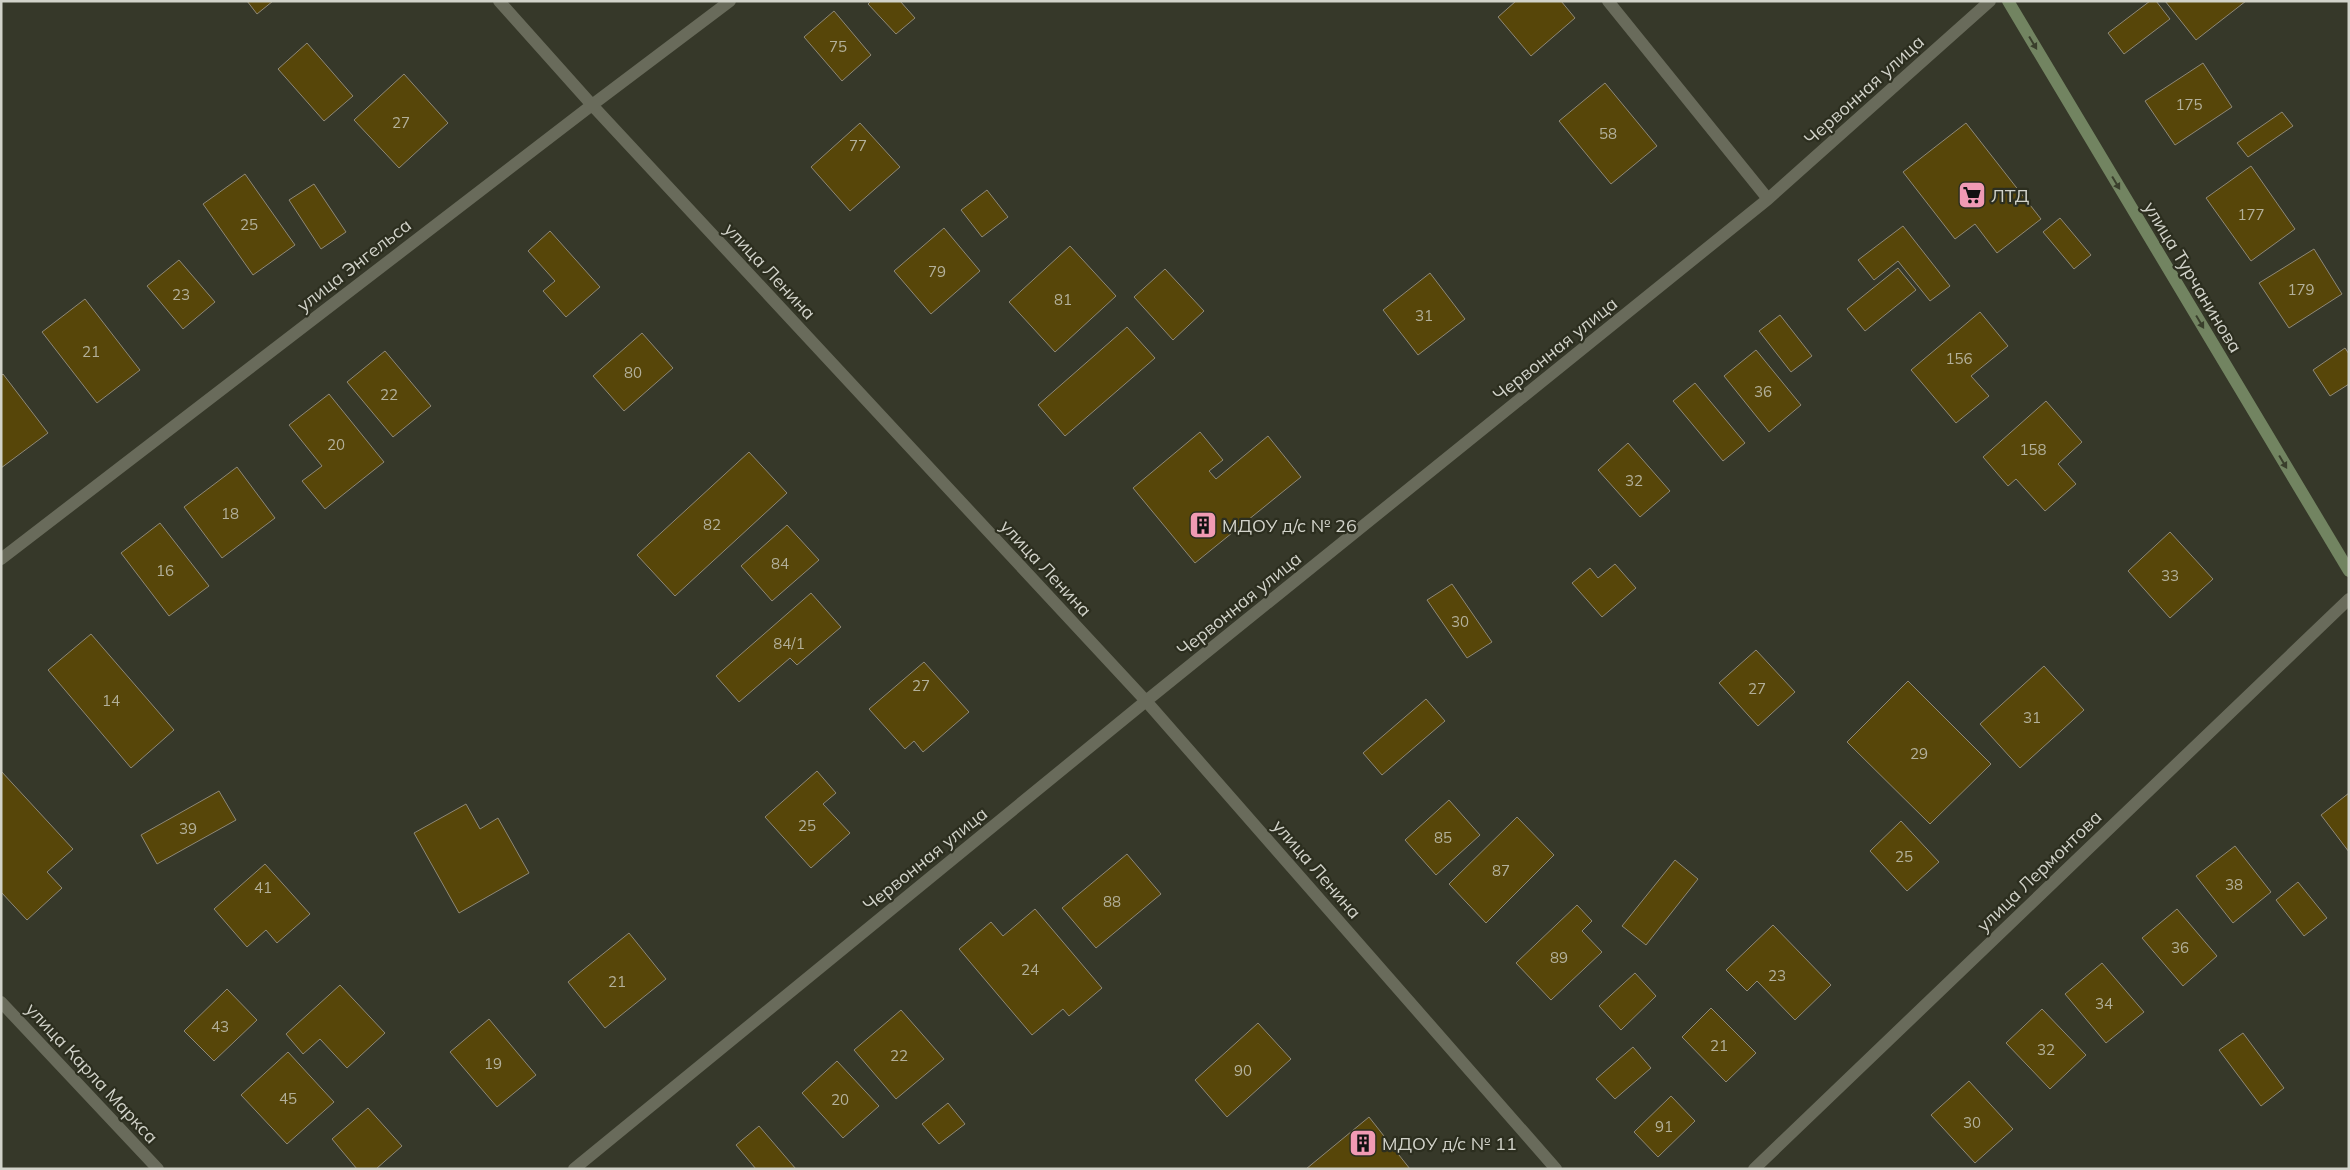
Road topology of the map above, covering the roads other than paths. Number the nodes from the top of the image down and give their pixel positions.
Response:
1 (499, 1) edge
2 (730, 1) edge
3 (1608, 1) edge
4 (1990, 1) edge
5 (2008, 1) edge
6 (592, 105) junction
7 (1768, 200) junction
8 (1, 559) edge
9 (2349, 571) edge
10 (2349, 598) edge
11 (1146, 701) junction
12 (1, 1002) edge
13 (158, 1169) edge
14 (574, 1169) edge
15 (1556, 1169) edge
16 (1754, 1169) edge

1 - 6 street, улица Ленина
2 - 6 street, улица Энгельса
3 - 7 street
4 - 7 street, Червонная улица
5 -> 9 street, улица Турчанинова
6 - 8 street, улица Энгельса
6 - 11 street, улица Ленина
7 - 11 street, Червонная улица
10 - 16 street, улица Лермонтова
11 - 14 street, Червонная улица
11 - 15 street, улица Ленина
12 - 13 street, улица Карла Маркса

